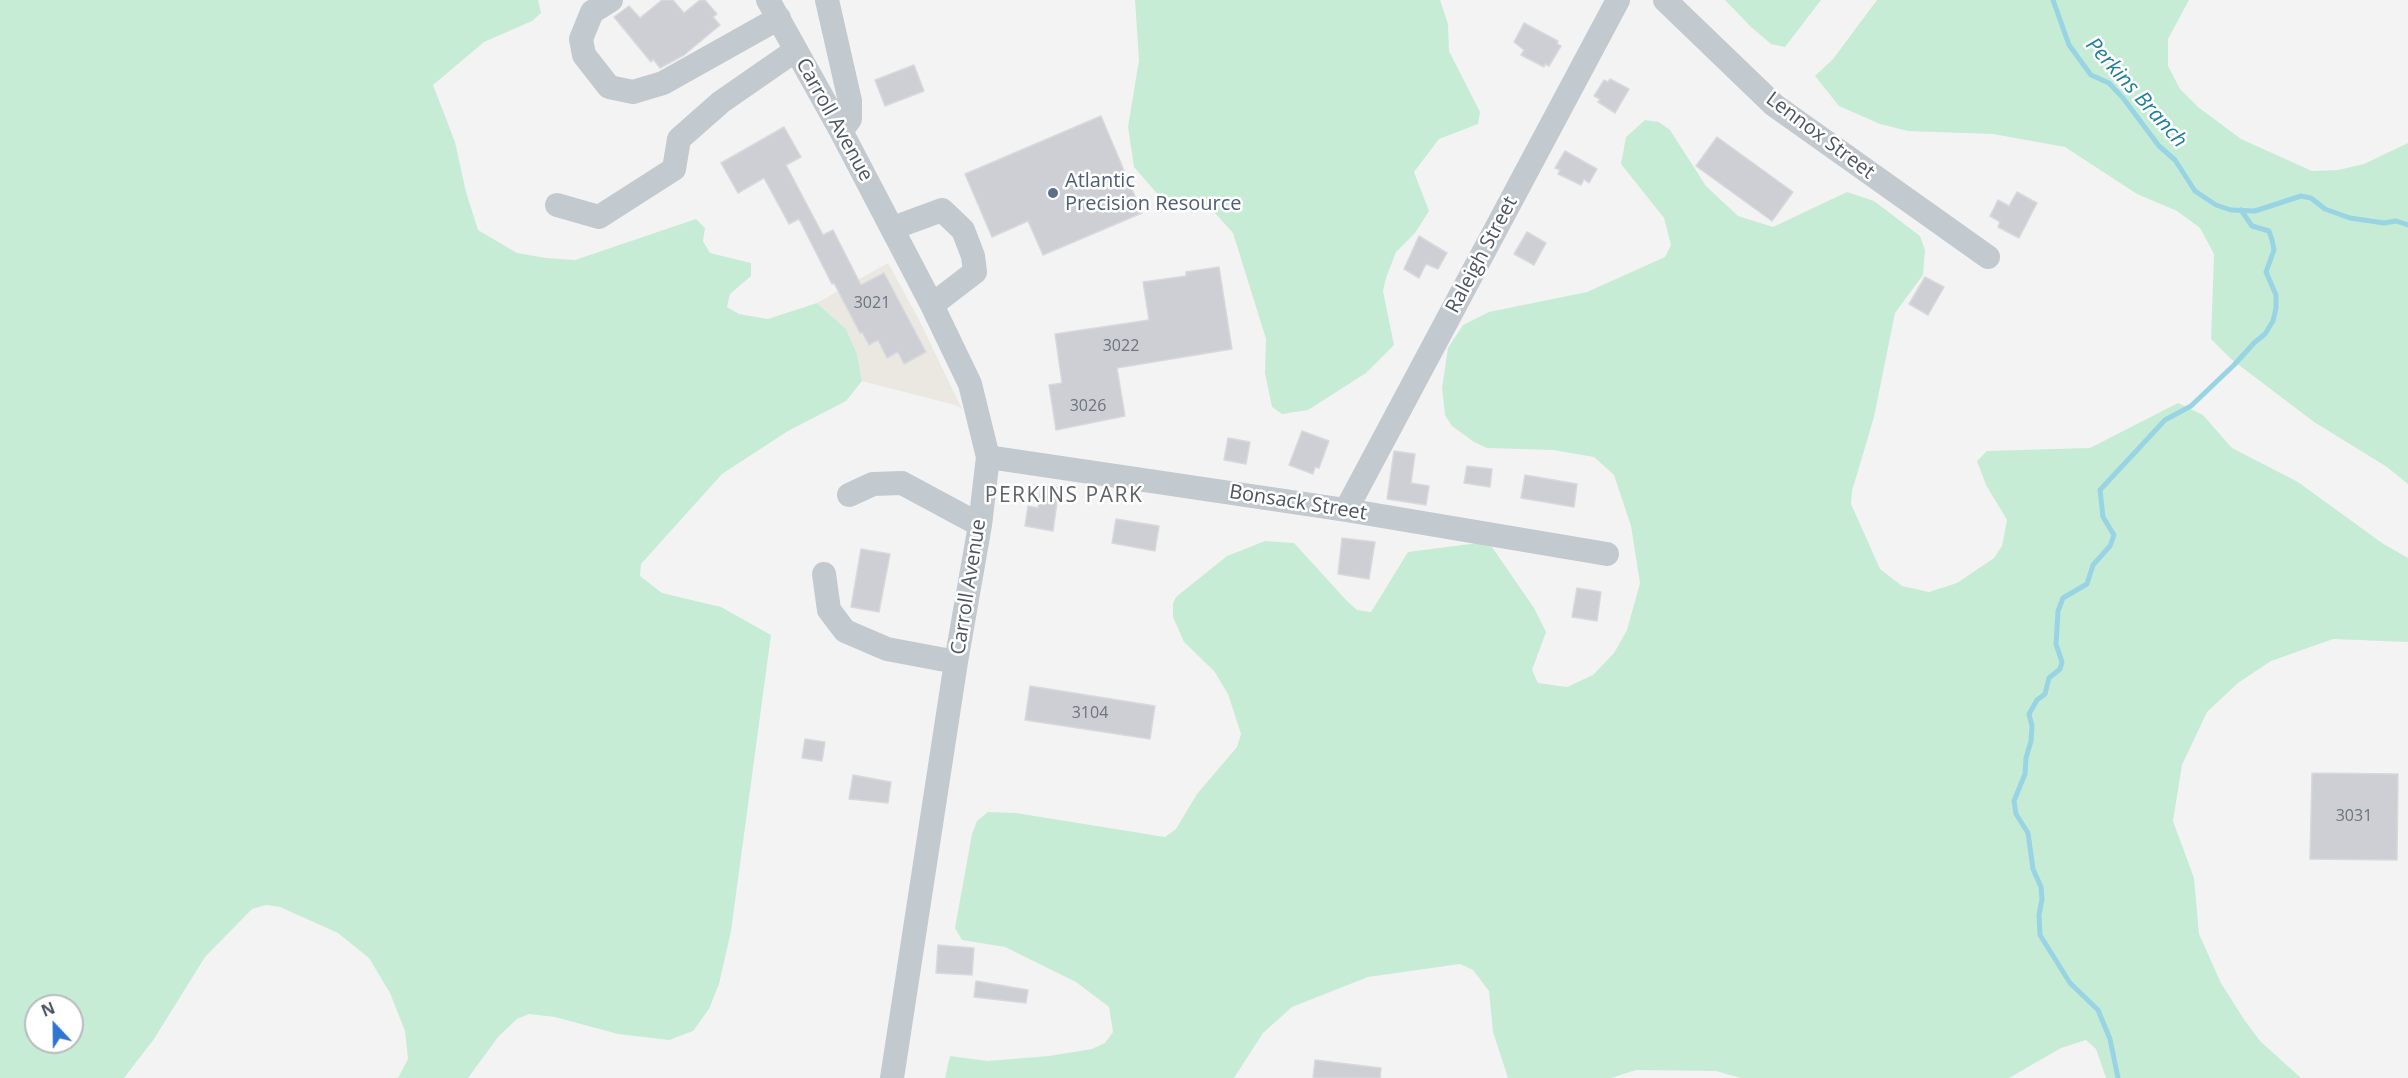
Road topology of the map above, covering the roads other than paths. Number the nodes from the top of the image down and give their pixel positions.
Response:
1 (611, 0) edge
2 (827, 0) edge
3 (1618, 0) edge
4 (1665, 0) edge
5 (773, 9) edge
6 (796, 50) junction
7 (841, 131) junction
8 (558, 205) dead end
9 (893, 228) junction
10 (1988, 257) dead end
11 (932, 304) junction
12 (988, 457) junction
13 (849, 495) dead end
14 (1346, 510) junction
15 (980, 525) junction
16 (1607, 554) dead end
17 (824, 574) dead end
18 (956, 662) junction
19 (892, 1078) edge

1 - 5 street
2 - 7 street
3 - 14 street, Raleigh Street
4 - 10 street, Lennox Street
5 - 6 street, Carroll Avenue
6 - 7 street, Carroll Avenue
6 - 8 street
7 - 9 street, Carroll Avenue
9 - 11 street, Carroll Avenue
9 - 11 street
11 - 12 street, Carroll Avenue
12 - 14 street, Bonsack Street
12 - 15 street, Carroll Avenue
13 - 15 street
14 - 16 street, Bonsack Street
15 - 18 street, Carroll Avenue
17 - 18 street
18 - 19 street, Carroll Avenue

